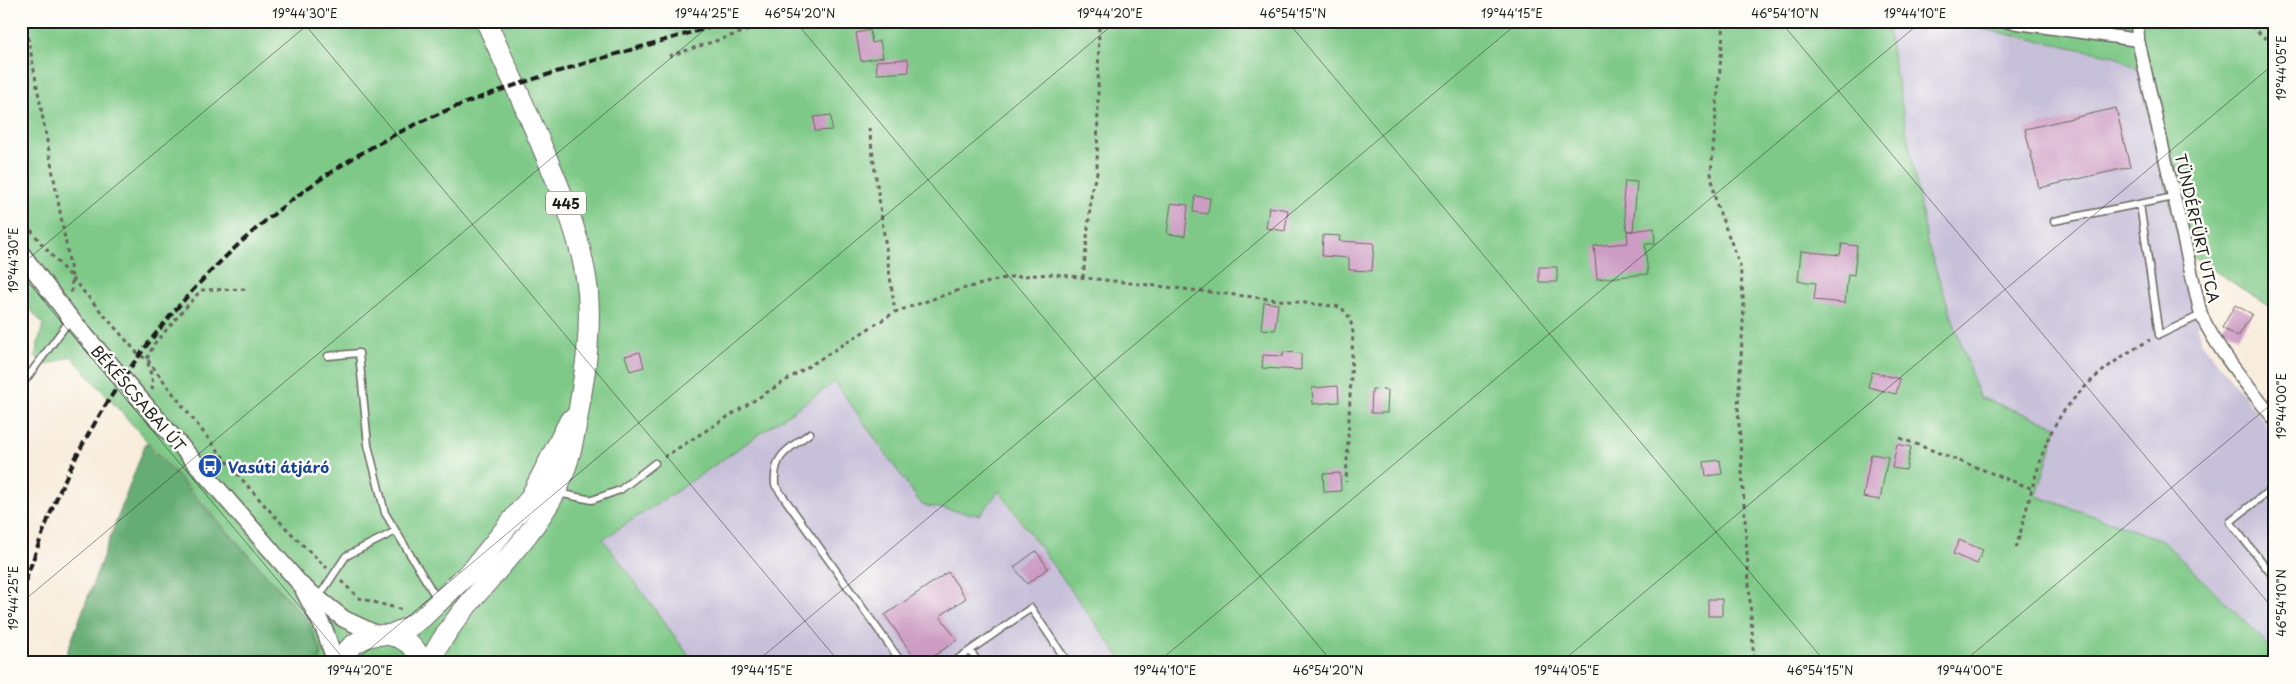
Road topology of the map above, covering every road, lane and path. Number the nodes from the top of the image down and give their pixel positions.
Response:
1 (25, 21) edge
2 (486, 21) edge
3 (777, 21) edge
4 (1099, 21) edge
5 (1724, 21) edge
6 (2004, 21) edge
7 (2137, 21) edge
8 (2244, 21) edge
9 (2138, 40) junction
10 (2275, 46) edge
11 (668, 56) dead end
12 (869, 128) dead end
13 (2174, 197) junction
14 (2140, 204) junction
15 (21, 217) edge
16 (2054, 222) dead end
17 (21, 253) edge
18 (72, 277) junction
19 (1083, 278) junction
20 (248, 289) dead end
21 (895, 312) junction
22 (2201, 315) junction
23 (71, 319) junction
24 (2159, 335) junction
25 (328, 356) dead end
26 (147, 359) junction
27 (21, 386) edge
28 (581, 398) junction
29 (148, 408) junction
30 (2275, 420) edge
31 (810, 433) dead end
32 (1900, 438) dead end
33 (655, 463) joint
34 (1346, 482) dead end
35 (2275, 486) edge
36 (2033, 489) junction
37 (555, 492) junction
38 (396, 531) junction
39 (2016, 548) dead end
40 (333, 574) junction
41 (2275, 579) edge
42 (301, 585) junction
43 (318, 598) junction
44 (439, 602) junction
45 (423, 616) junction
46 (383, 634) junction
47 (970, 650) junction
48 (338, 663) edge
49 (423, 663) edge
50 (429, 663) edge
51 (902, 663) edge
52 (952, 663) edge
53 (979, 663) edge
54 (1068, 663) edge
55 (1754, 663) edge

1 - 18 path
2 - 28 main road, 445
3 - 11 path
4 - 19 path
5 - 55 path
6 - 9 street
7 - 9 street, TÜNDÉRFÜRT UTCA
8 - 10 path
9 - 13 street, TÜNDÉRFÜRT UTCA
12 - 21 path
13 - 14 lane
13 - 22 street, TÜNDÉRFÜRT UTCA
14 - 16 lane
14 - 24 lane
15 - 18 path
17 - 23 street, BÉKÉSCSABAI ÚT
18 - 23 path
18 - 26 path
19 - 21 path
19 - 34 path
20 - 26 path
21 - 33 path
22 - 24 lane
22 - 30 street, TÜNDÉRFÜRT UTCA
23 - 27 lane
23 - 29 street, BÉKÉSCSABAI ÚT
24 - 36 path
25 - 38 lane
26 - 29 path
26 - 40 path
28 - 37 main road, 445
28 - 44 main road, 445
29 - 42 street, BÉKÉSCSABAI ÚT
31 - 51 lane
32 - 36 path
33 - 37 lane
35 - 41 lane
36 - 39 path
37 - 50 main road, 445
38 - 40 lane
38 - 44 lane
40 - 43 lane
40 - 45 path
42 - 43 street, BÉKÉSCSABAI ÚT
42 - 48 street, BÉKÉSCSABAI ÚT
43 - 46 street, BÉKÉSCSABAI ÚT
44 - 45 main road, 445
45 - 46 main road, 445
46 - 48 main road, 445
46 - 49 main road
47 - 52 lane
47 - 53 lane
47 - 54 lane

